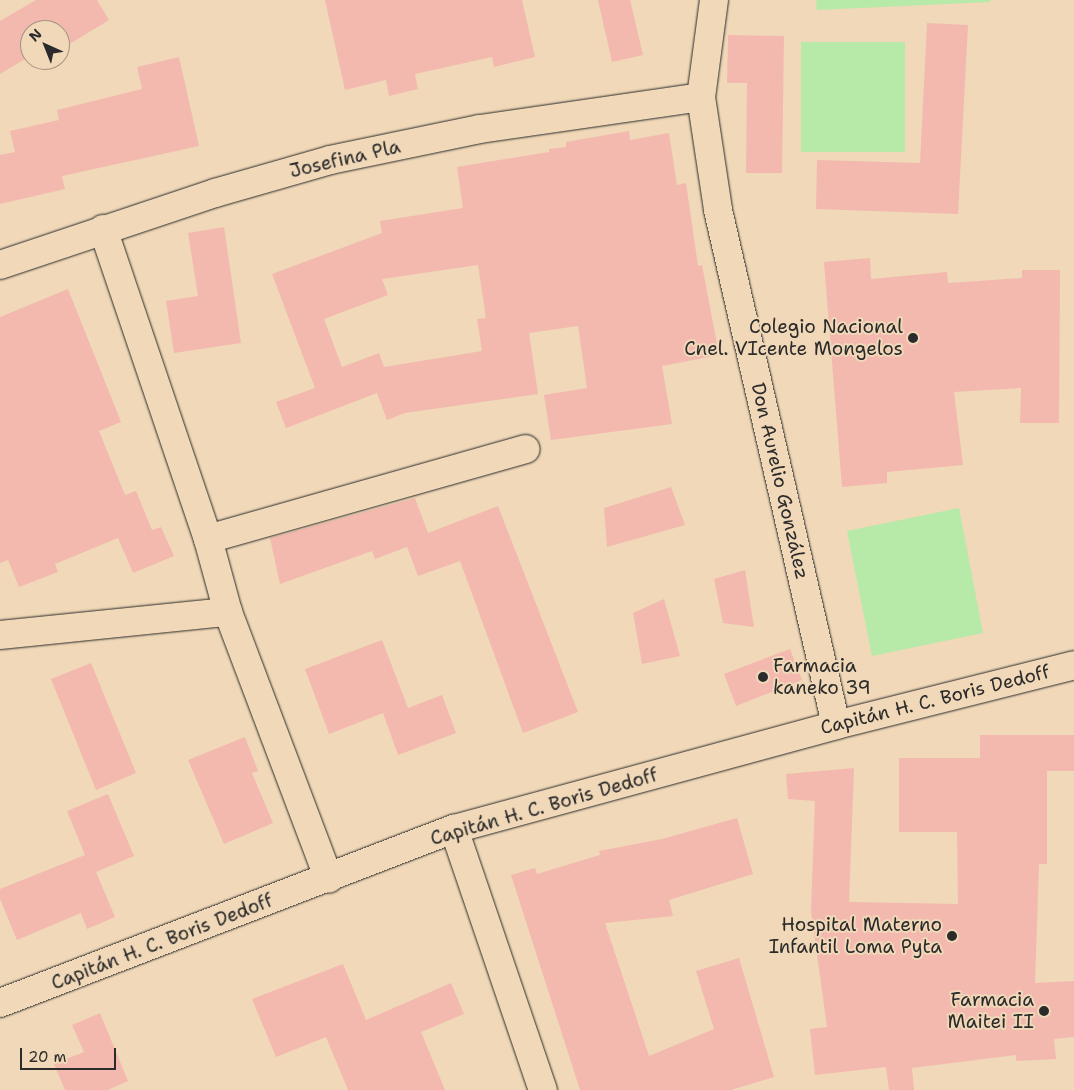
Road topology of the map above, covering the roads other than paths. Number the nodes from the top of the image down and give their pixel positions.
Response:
1 (714, 0) edge
2 (701, 97) junction
3 (103, 229) junction
4 (0, 265) edge
5 (525, 449) dead end
6 (208, 539) junction
7 (228, 612) junction
8 (0, 634) edge
9 (1074, 665) edge
10 (836, 725) junction
11 (454, 829) junction
12 (329, 878) junction
13 (0, 1003) edge
14 (543, 1090) edge

1 - 2 street, Don Aurelio González
2 - 3 street, Josefina Pla
2 - 10 street, Don Aurelio González
3 - 4 street, Josefina Pla
3 - 6 street
5 - 6 street
6 - 7 street
7 - 8 street
7 - 12 street
9 - 10 street, Capitán H. C. Boris Dedoff
10 - 11 street, Capitán H. C. Boris Dedoff
11 - 12 street, Capitán H. C. Boris Dedoff
11 - 14 street
12 - 13 street, Capitán H. C. Boris Dedoff

